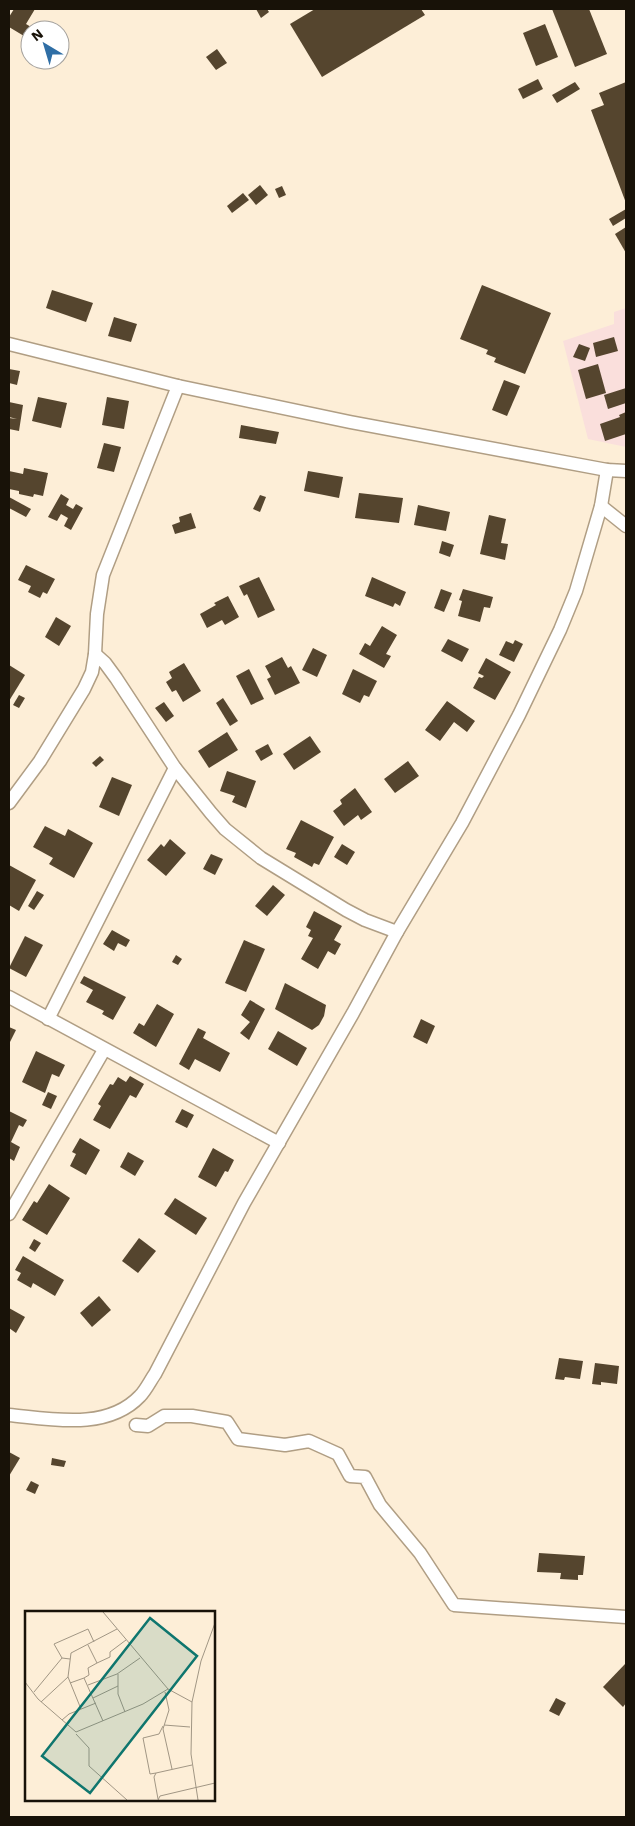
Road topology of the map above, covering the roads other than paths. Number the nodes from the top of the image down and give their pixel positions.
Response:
1 (9, 344) edge
2 (178, 386) junction
3 (608, 470) junction
4 (626, 472) edge
5 (601, 506) junction
6 (626, 526) edge
7 (95, 654) junction
8 (176, 768) junction
9 (9, 803) edge
10 (397, 932) junction
11 (9, 997) edge
12 (48, 1018) junction
13 (104, 1050) junction
14 (279, 1143) junction
15 (9, 1188) edge
16 (20, 1194) junction
17 (9, 1214) edge
18 (9, 1415) edge
19 (136, 1425) dead end
20 (626, 1617) edge

1 - 2 street
2 - 3 street
2 - 7 street
3 - 4 street
3 - 5 street
5 - 6 street
5 - 10 street
7 - 8 street
7 - 9 street
8 - 10 street
8 - 12 street
10 - 14 street
11 - 12 street
12 - 13 street
13 - 14 street
13 - 16 street
14 - 18 street
15 - 16 street
16 - 17 street
19 - 20 street

